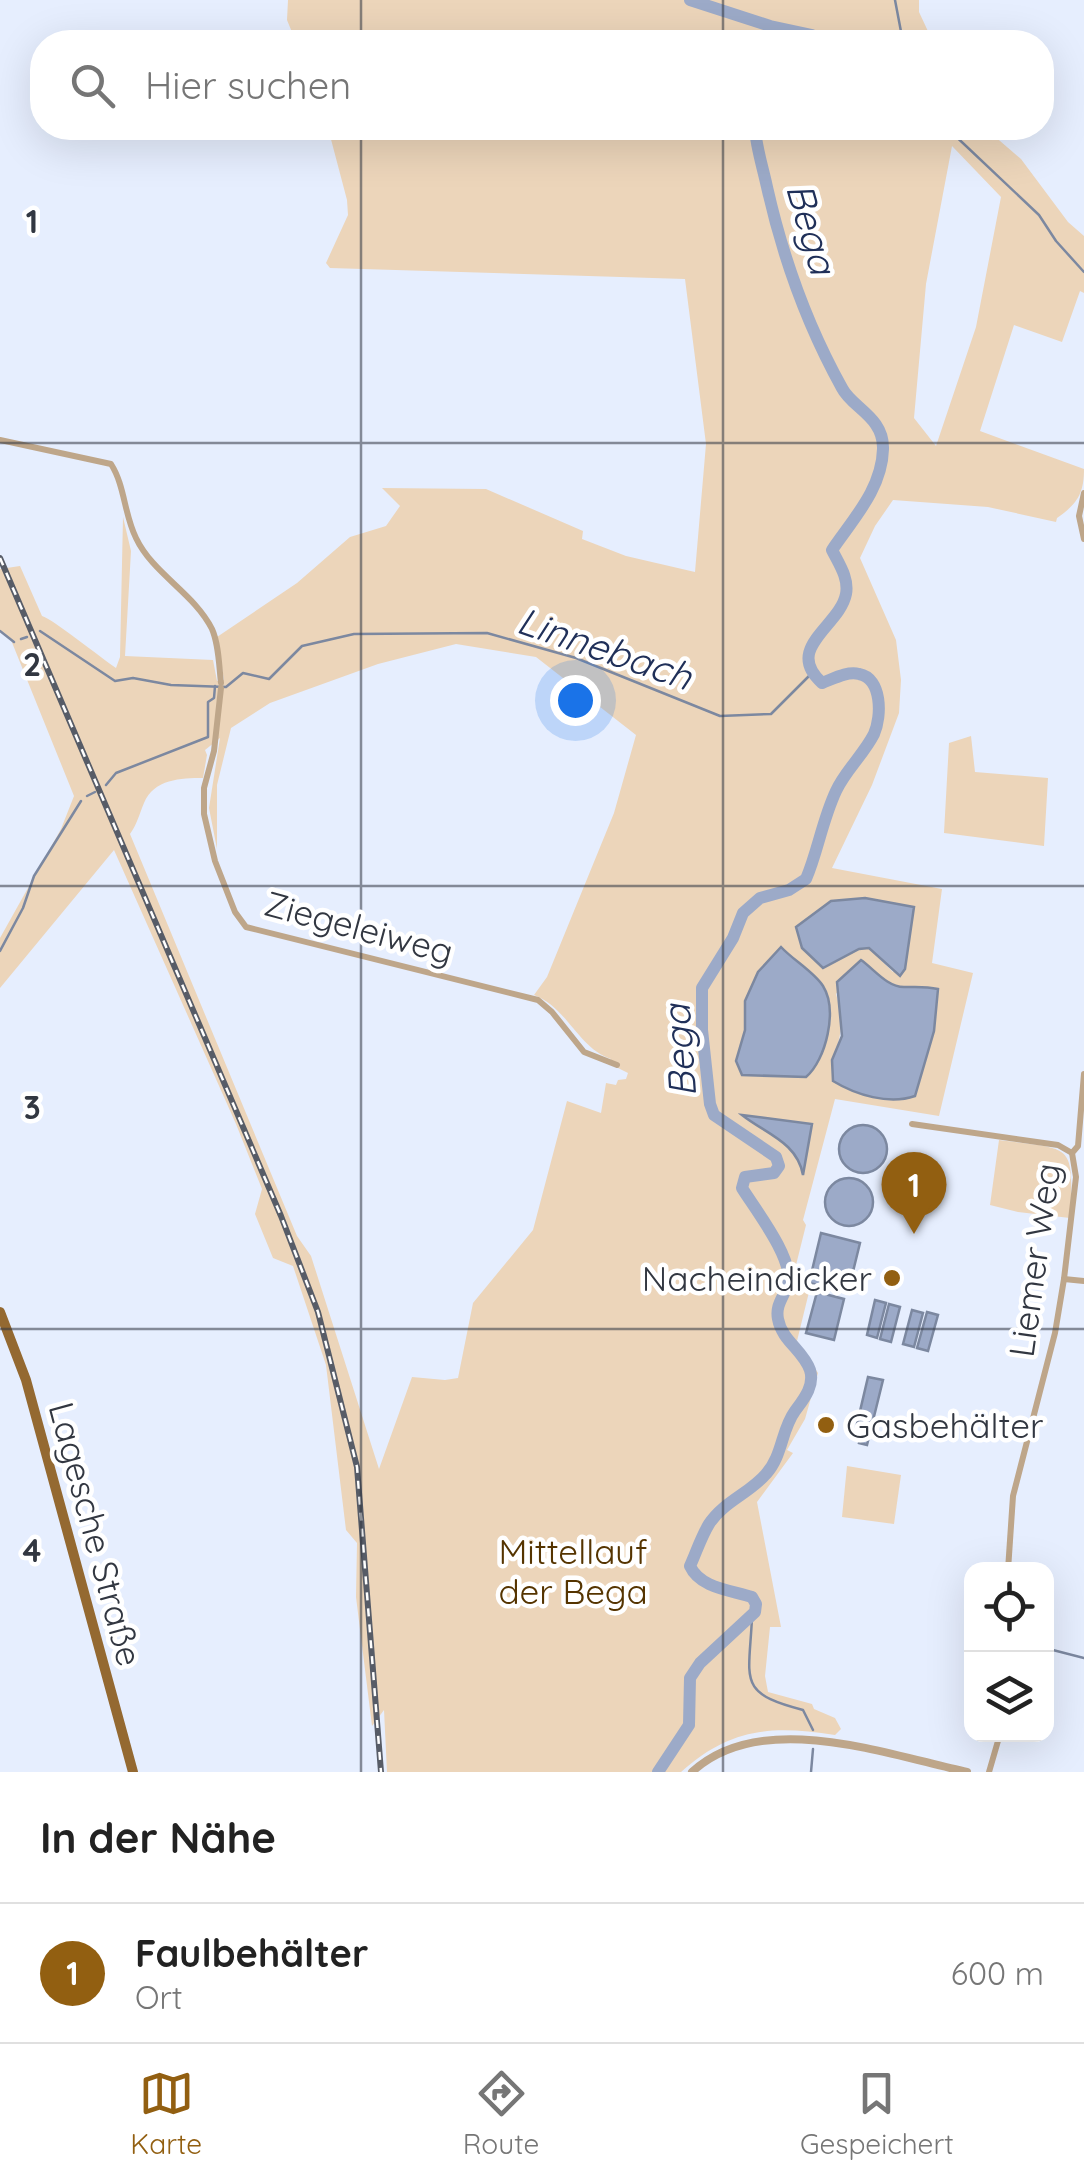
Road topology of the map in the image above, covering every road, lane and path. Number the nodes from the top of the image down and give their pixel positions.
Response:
1 (0, 440) edge
2 (1084, 493) edge
3 (1084, 539) edge
4 (618, 1065) dead end
5 (1084, 1074) edge
6 (912, 1124) dead end
7 (1072, 1153) junction
8 (1064, 1279) junction
9 (1084, 1281) edge
10 (0, 1312) edge
11 (1009, 1562) edge
12 (998, 1742) edge
13 (133, 1772) edge
14 (692, 1772) edge
15 (967, 1772) edge
16 (989, 1772) edge

1 - 4 street, Ziegeleiweg
2 - 3 street
5 - 7 street, Liemer Weg
6 - 7 street
7 - 8 street, Liemer Weg
8 - 9 street
8 - 11 street, Liemer Weg
10 - 13 main road, Lagesche Straße
12 - 16 street
14 - 15 street

